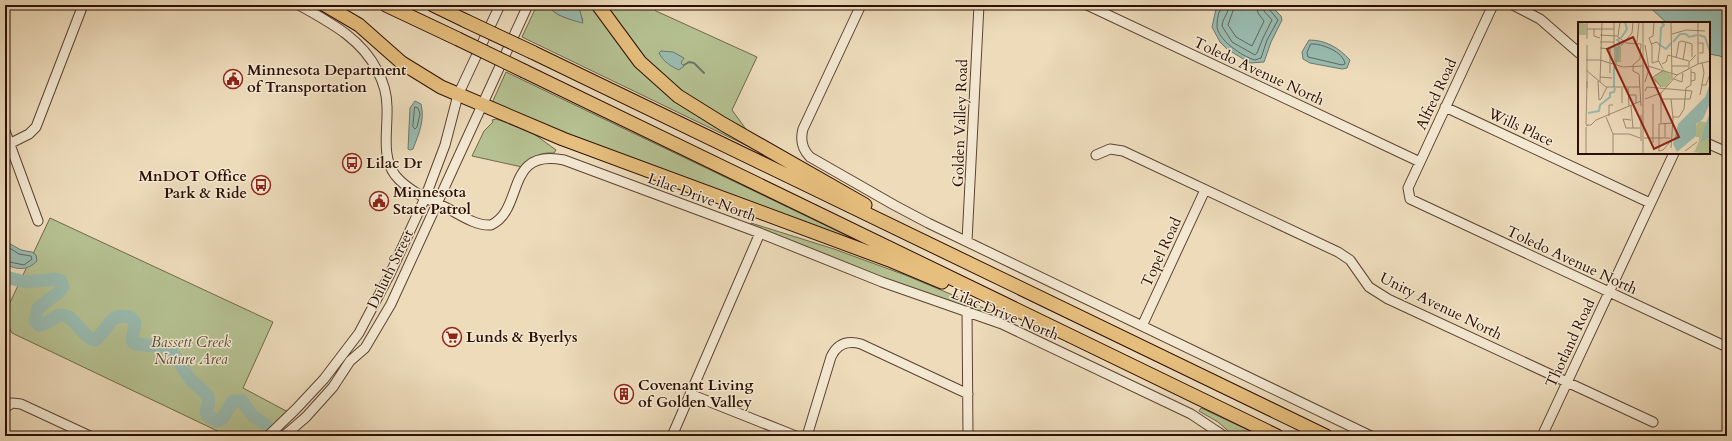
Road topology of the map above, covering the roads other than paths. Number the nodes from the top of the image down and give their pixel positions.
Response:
1 (83, 5) edge
2 (299, 5) edge
3 (325, 5) edge
4 (386, 5) edge
5 (432, 5) edge
6 (500, 5) edge
7 (528, 5) edge
8 (598, 5) edge
9 (861, 5) edge
10 (979, 5) edge
11 (1087, 5) edge
12 (1493, 5) edge
13 (1513, 5) edge
14 (1578, 52) edge
15 (458, 95) junction
16 (483, 105) junction
17 (1445, 107) junction
18 (5, 132) edge
19 (1710, 144) edge
20 (7, 145) edge
21 (1727, 152) edge
22 (1674, 154) edge
23 (1096, 155) dead end
24 (1420, 162) junction
25 (1205, 190) junction
26 (1408, 196) joint
27 (425, 198) junction
28 (1650, 203) junction
29 (438, 204) junction
30 (38, 221) dead end
31 (760, 233) junction
32 (912, 236) junction
33 (967, 241) junction
34 (1609, 292) junction
35 (967, 311) junction
36 (1049, 326) junction
37 (1142, 326) junction
38 (1727, 347) edge
39 (1568, 382) junction
40 (690, 394) junction
41 (968, 394) junction
42 (8, 406) edge
43 (1653, 422) dead end
44 (90, 436) edge
45 (268, 436) edge
46 (284, 436) edge
47 (672, 436) edge
48 (796, 436) edge
49 (808, 436) edge
50 (968, 436) edge
51 (1224, 436) edge
52 (1277, 436) edge
53 (1326, 436) edge
54 (1371, 436) edge
55 (1542, 436) edge

1 - 20 street
2 - 27 street, Lilac Drive North
3 - 15 highway
4 - 36 highway, bridge
5 - 32 highway, bridge
6 - 15 street, Duluth Street
7 - 16 street, Duluth Street
8 - 32 highway
9 - 33 street
10 - 33 street, Golden Valley Road
11 - 24 street, Toledo Avenue North
12 - 17 street, Alfred Road
13 - 14 street
15 - 16 highway
15 - 27 street, Duluth Street
16 - 29 street, Duluth Street
16 - 36 highway
17 - 24 street, Alfred Road
17 - 28 street, Wills Place
18 - 20 street
19 - 21 street
20 - 30 street
22 - 28 street, Thotland Road
23 - 25 street, Unity Avenue North
24 - 26 street, Alfred Road
25 - 37 street, Topel Road
25 - 39 street, Unity Avenue North
26 - 34 street, Toledo Avenue North
27 - 29 street, Lilac Drive North
27 - 45 street, Duluth Street
28 - 34 street, Thotland Road
29 - 31 street, Lilac Drive North
29 - 46 street, Duluth Street
31 - 35 street, Lilac Drive North
31 - 40 street
32 - 53 highway
33 - 37 street
34 - 38 street, Toledo Avenue North
34 - 39 street, Thotland Road
35 - 41 street
35 - 51 street, Lilac Drive North
36 - 52 highway
37 - 54 street
39 - 43 street, Unity Avenue North
39 - 55 street, Thotland Road
40 - 47 street
40 - 48 street
41 - 49 street
41 - 50 street
42 - 44 street

